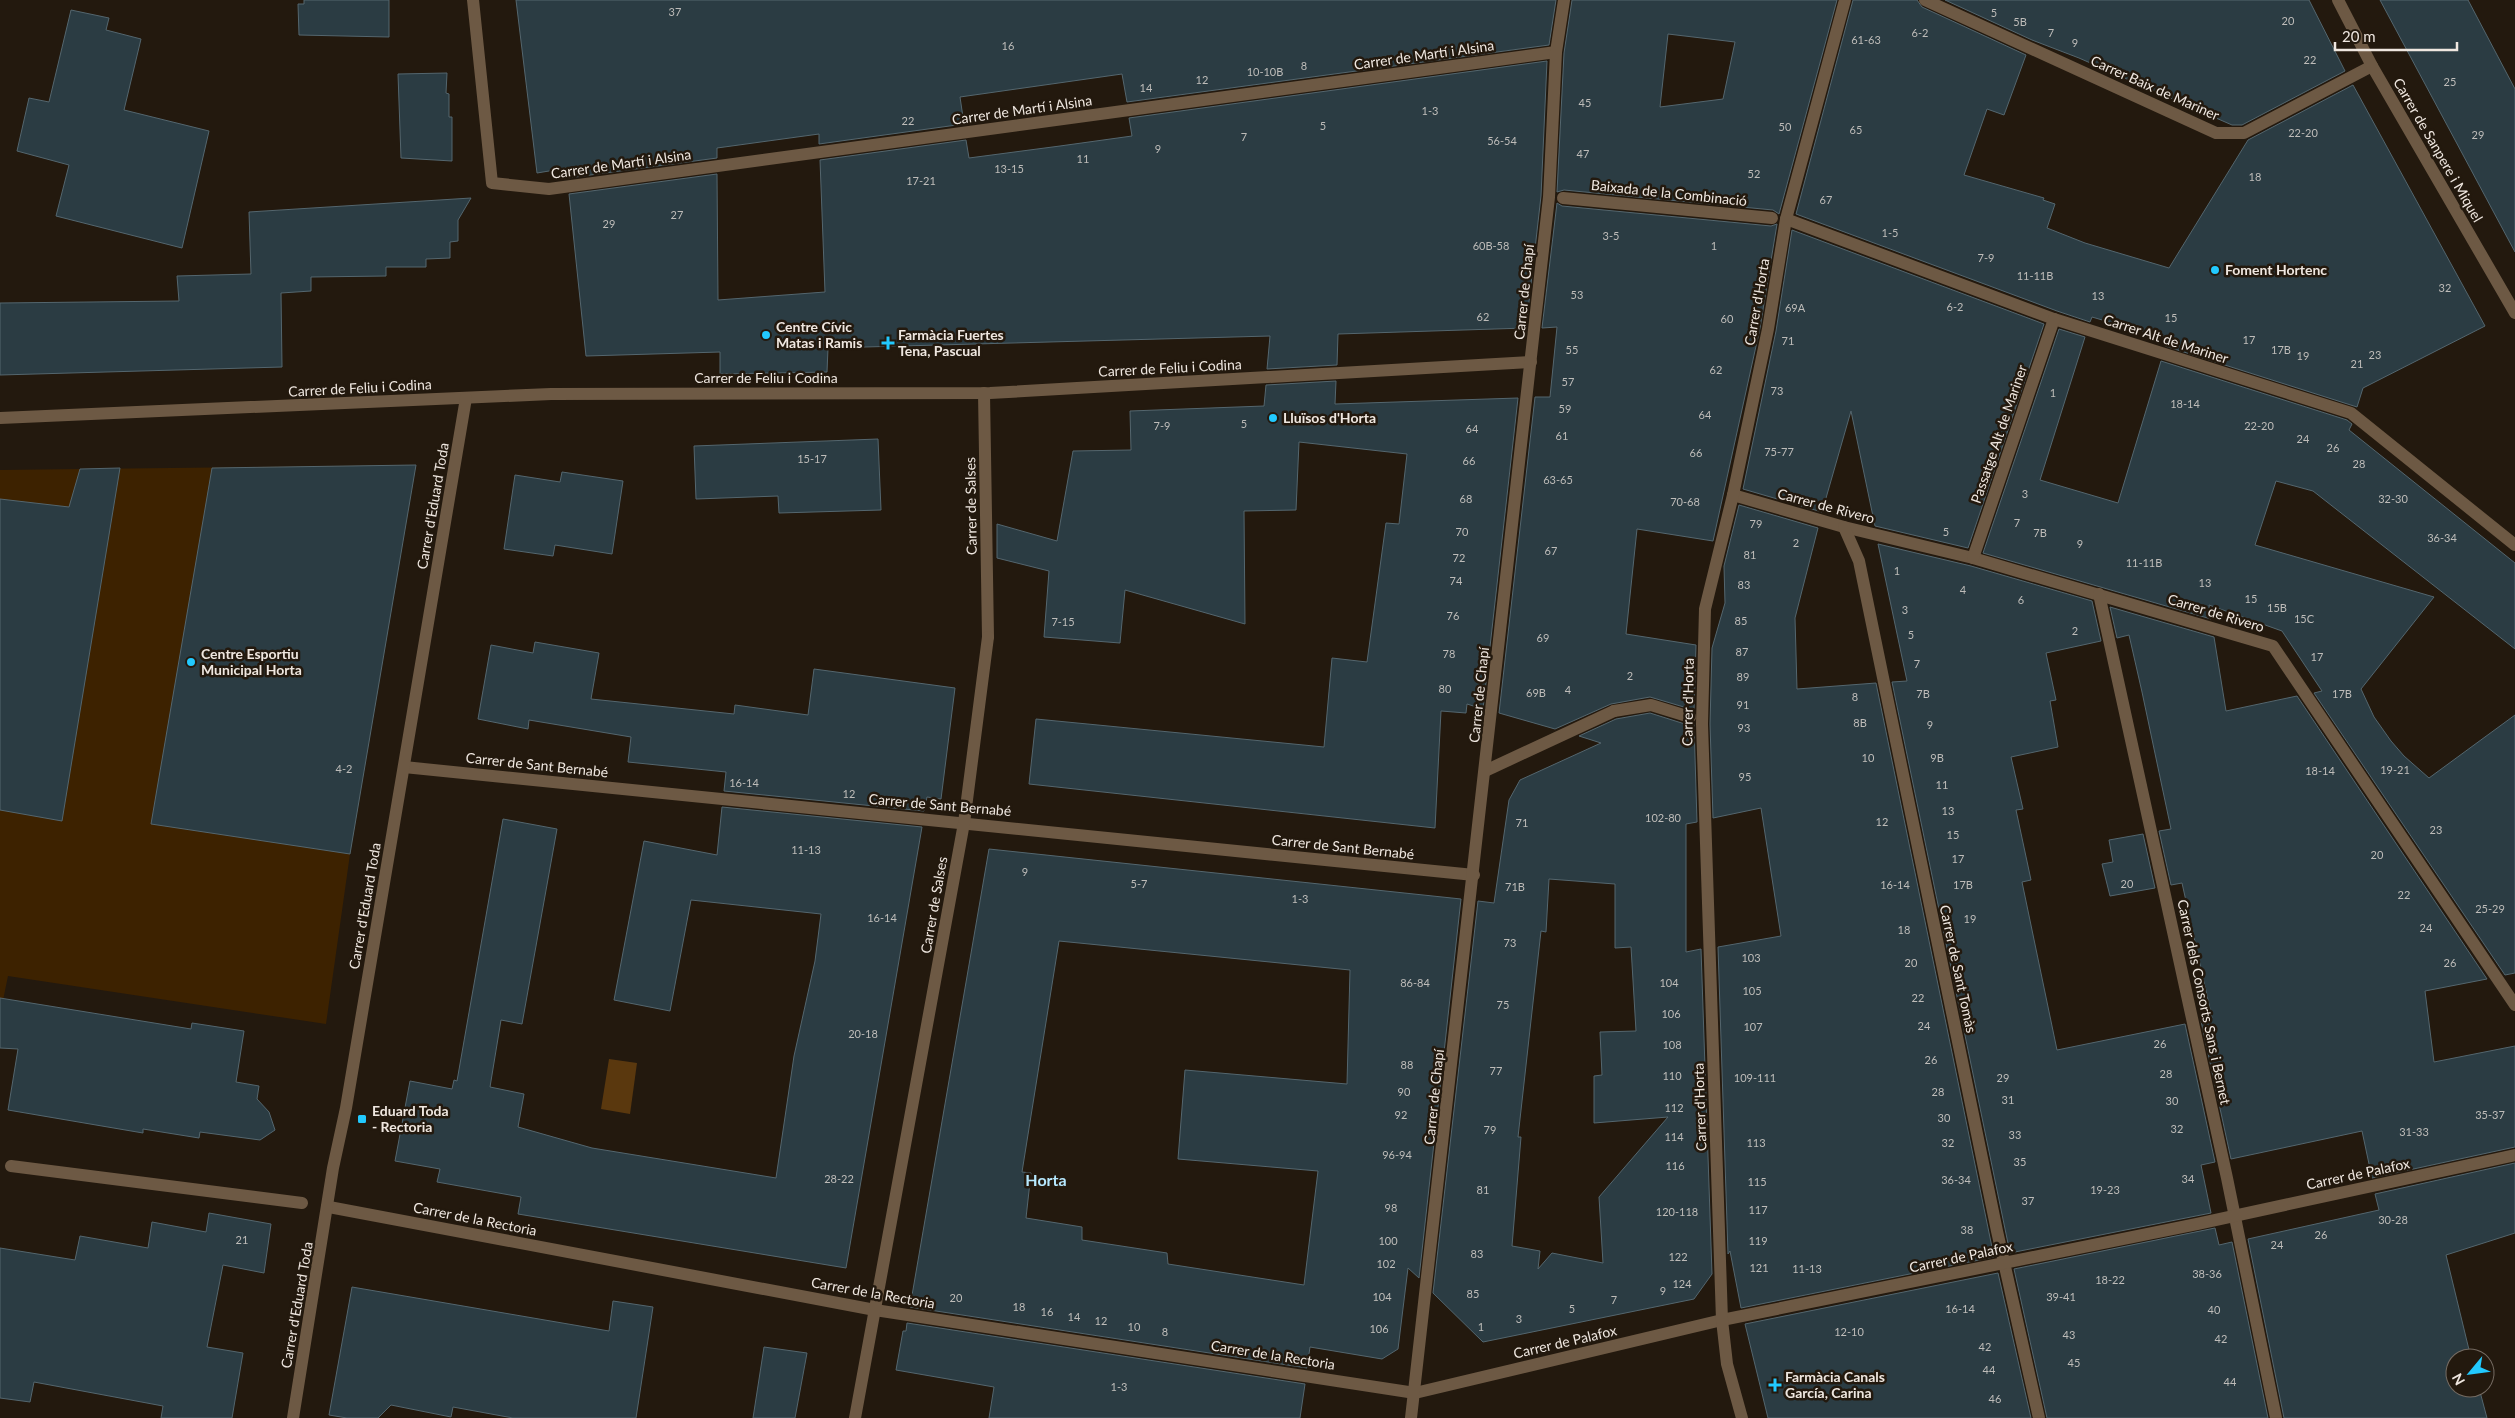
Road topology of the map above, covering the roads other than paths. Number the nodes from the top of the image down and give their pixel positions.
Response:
1 (473, 0) edge
2 (1564, 0) edge
3 (1845, 0) edge
4 (1925, 0) edge
5 (2338, 0) edge
6 (1556, 52) junction
7 (2372, 66) junction
8 (1563, 198) dead end
9 (1772, 218) dead end
10 (1786, 220) junction
11 (2515, 313) edge
12 (2054, 319) junction
13 (1531, 362) junction
14 (984, 393) junction
15 (466, 398) junction
16 (0, 418) edge
17 (1733, 495) junction
18 (1844, 527) junction
19 (2513, 539) edge
20 (1973, 558) junction
21 (2099, 594) junction
22 (1690, 718) dead end
23 (404, 767) junction
24 (1485, 771) junction
25 (964, 823) junction
26 (1474, 875) junction
27 (2515, 1005) edge
28 (2515, 1155) edge
29 (11, 1166) dead end
30 (302, 1203) dead end
31 (329, 1207) junction
32 (2234, 1216) junction
33 (2004, 1263) junction
34 (875, 1310) junction
35 (1722, 1320) junction
36 (1415, 1393) junction
37 (293, 1418) edge
38 (855, 1418) edge
39 (1411, 1418) edge
40 (1742, 1418) edge
41 (2039, 1418) edge
42 (2276, 1418) edge

1 - 6 street, Carrer de Martí i Alsina
2 - 6 street, Carrer de Chapí
3 - 10 street, Carrer d'Horta
4 - 7 street, Carrer Baix de Mariner
5 - 7 street, Carrer de Sanpere i Miquel
6 - 13 street, Carrer de Chapí
7 - 11 street, Carrer de Sanpere i Miquel
8 - 9 street, Baixada de la Combinació
10 - 12 street, Carrer Alt de Mariner
10 - 17 street, Carrer d'Horta
12 - 19 street, Carrer Alt de Mariner
12 - 20 street, Passatge Alt de Mariner
13 - 14 street, Carrer de Feliu i Codina
13 - 24 street, Carrer de Chapí
14 - 15 street, Carrer de Feliu i Codina
14 - 25 street, Carrer de Salses
15 - 16 street, Carrer de Feliu i Codina
15 - 23 street, Carrer d'Eduard Toda
17 - 18 street, Carrer de Rivero
17 - 35 street, Carrer d'Horta
18 - 20 street, Carrer de Rivero
18 - 33 street, Carrer de Sant Tomàs
20 - 21 street, Carrer de Rivero
21 - 27 street, Carrer de Rivero
21 - 32 street, Carrer dels Consorts Sans i Bernet
22 - 24 street
23 - 25 street, Carrer de Sant Bernabé
23 - 31 street, Carrer d'Eduard Toda
24 - 26 street, Carrer de Chapí
25 - 26 street, Carrer de Sant Bernabé
25 - 34 street, Carrer de Salses
26 - 36 street, Carrer de Chapí
28 - 32 street, Carrer de Palafox
29 - 30 street
31 - 34 street, Carrer de la Rectoria
31 - 37 street, Carrer d'Eduard Toda
32 - 33 street, Carrer de Palafox
32 - 42 street, Carrer dels Consorts Sans i Bernet
33 - 35 street, Carrer de Palafox
33 - 41 street, Carrer de Sant Tomàs
34 - 36 street, Carrer de la Rectoria
34 - 38 street, Carrer de Salses
35 - 36 street, Carrer de Palafox
35 - 40 street, Carrer d'Horta
36 - 39 street, Carrer de Chapí

